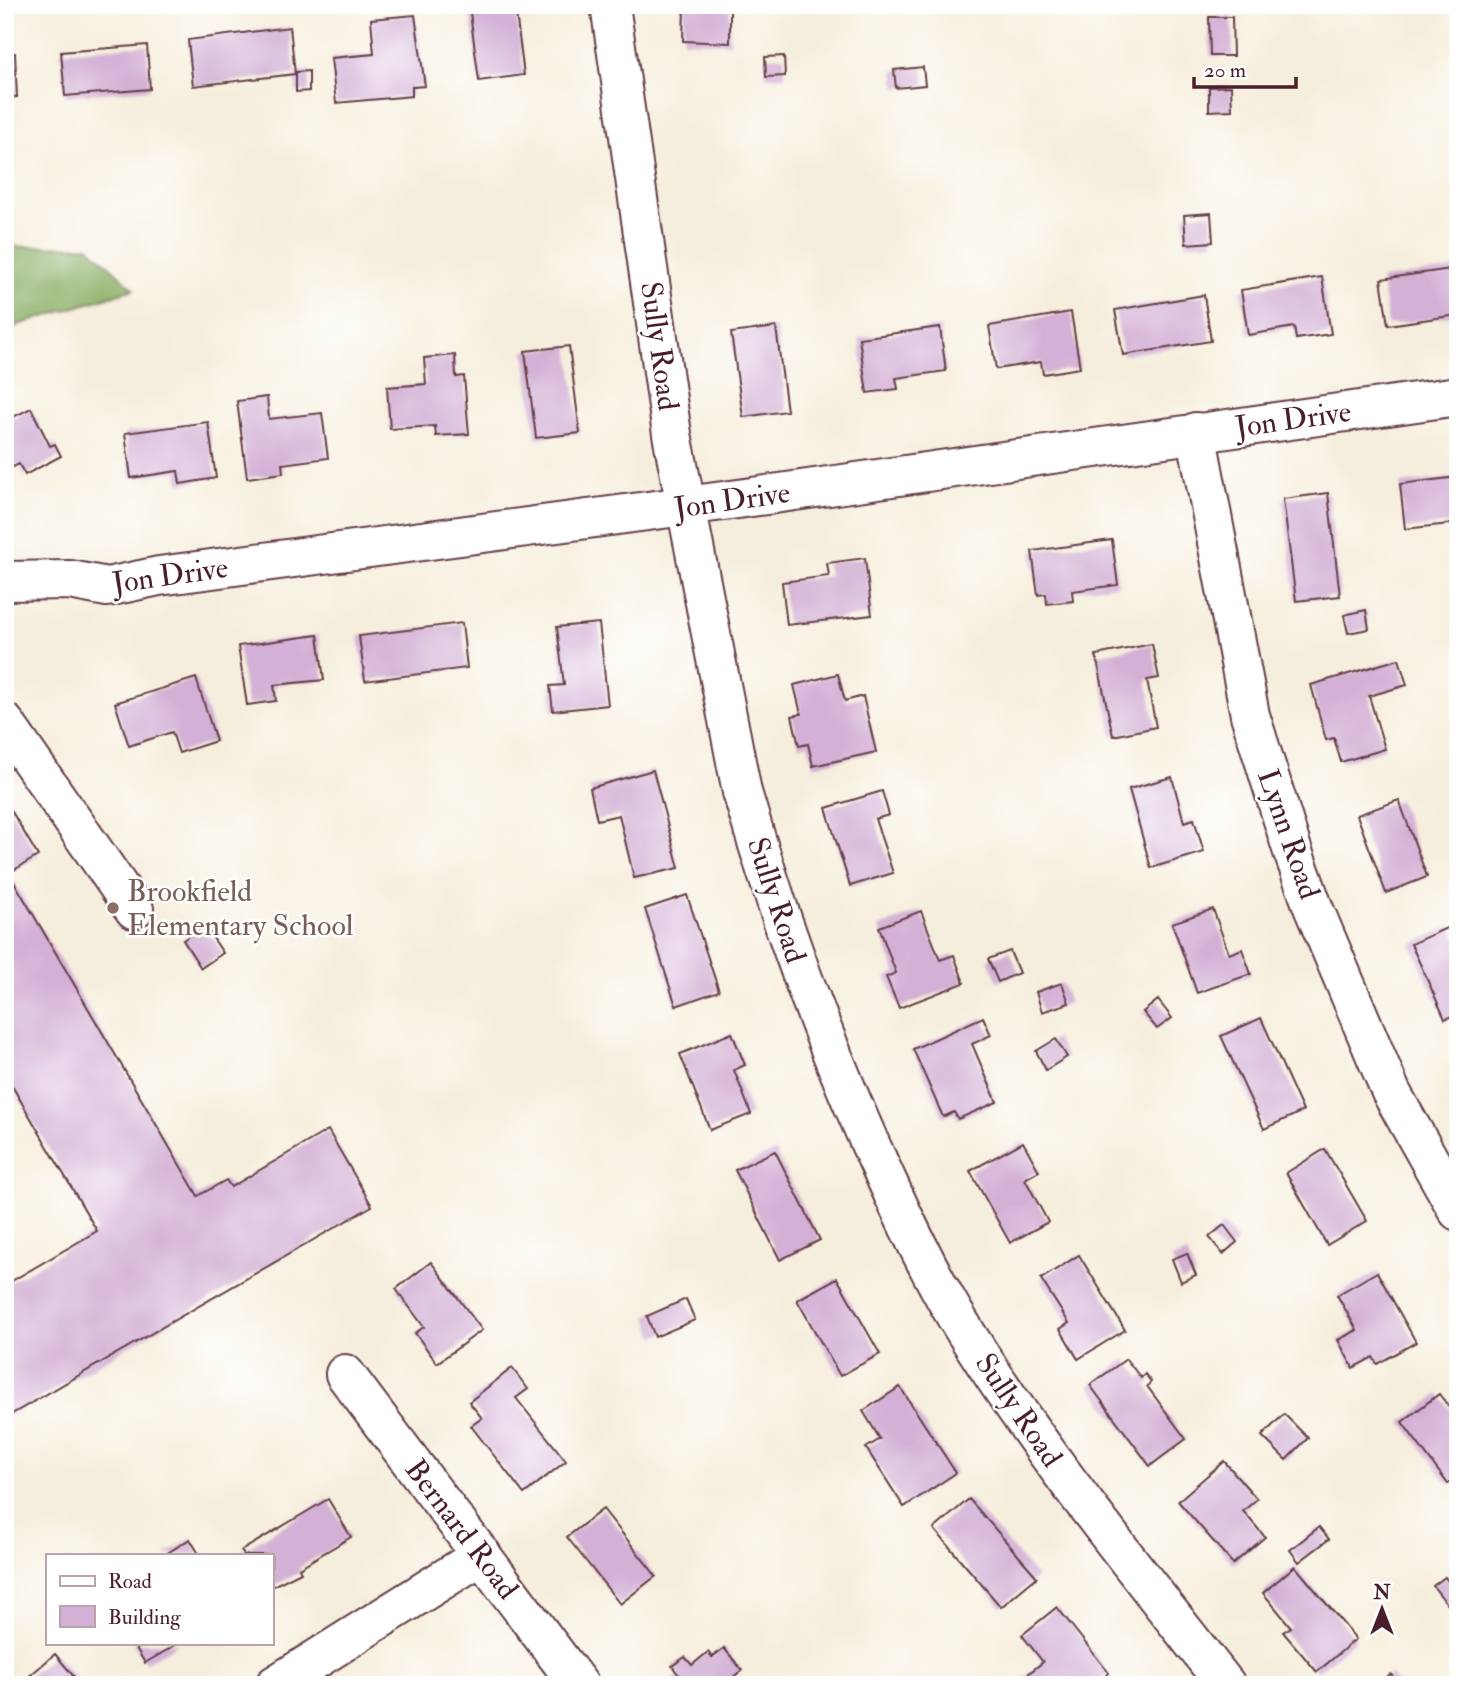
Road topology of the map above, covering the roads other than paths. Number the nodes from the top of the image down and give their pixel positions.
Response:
1 (610, 5) edge
2 (1458, 396) edge
3 (1196, 432) junction
4 (687, 506) junction
5 (5, 581) edge
6 (5, 723) edge
7 (134, 909) dead end
8 (1458, 1210) edge
9 (345, 1374) dead end
10 (482, 1555) junction
11 (275, 1685) edge
12 (579, 1685) edge
13 (1226, 1685) edge

1 - 4 street, Sully Road
2 - 3 street, Jon Drive
3 - 4 street, Jon Drive
3 - 8 street, Lynn Road
4 - 5 street, Jon Drive
4 - 13 street, Sully Road
6 - 7 street
9 - 10 street, Bernard Road
10 - 11 street
10 - 12 street, Bernard Road

